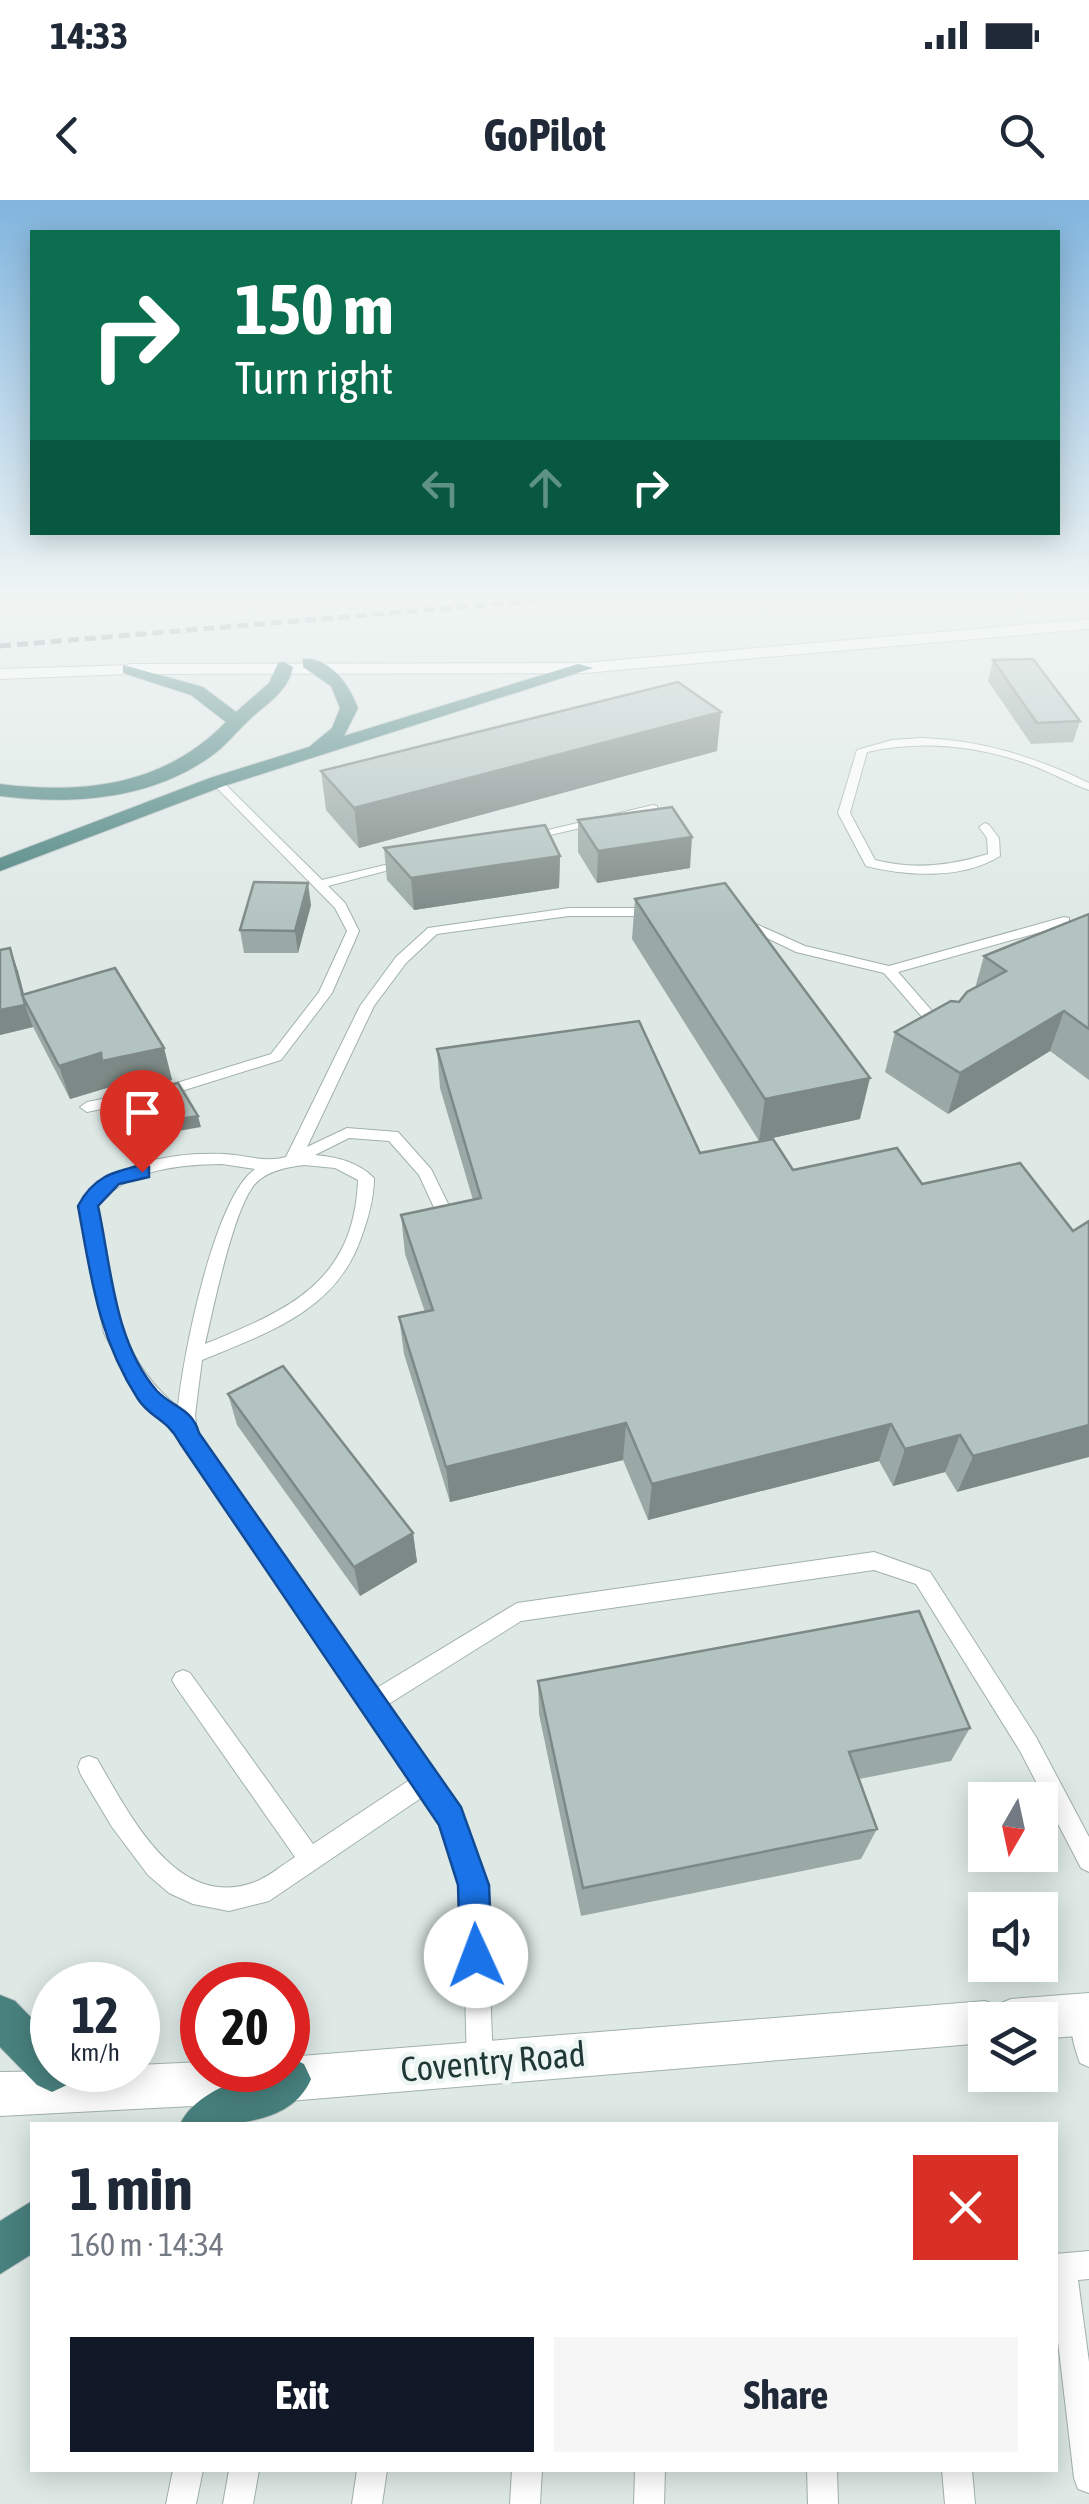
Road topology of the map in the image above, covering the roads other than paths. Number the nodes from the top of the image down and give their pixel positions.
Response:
1 (219, 707) edge
2 (253, 707) edge
3 (346, 707) edge
4 (457, 707) edge
5 (237, 720) junction
6 (314, 750) junction
7 (217, 782) junction
8 (1089, 787) edge
9 (0, 790) edge
10 (652, 808) edge
11 (985, 828) dead end
12 (523, 837) edge
13 (430, 858) edge
14 (0, 865) edge
15 (319, 884) junction
16 (681, 912) edge
17 (718, 912) edge
18 (1064, 921) edge
19 (889, 970) junction
20 (946, 1035) edge
21 (87, 1106) dead end
22 (293, 1160) junction
23 (266, 1166) junction
24 (444, 1212) edge
25 (194, 1356) junction
26 (184, 1421) junction
27 (183, 1680) dead end
28 (370, 1704) junction
29 (89, 1767) dead end
30 (424, 1784) junction
31 (310, 1859) junction
32 (1089, 1860) edge
33 (0, 2016) edge
34 (968, 2023) edge
35 (1058, 2024) edge
36 (1087, 2027) edge
37 (30, 2047) edge
38 (480, 2064) junction
39 (310, 2076) edge
40 (30, 2085) edge
41 (263, 2092) edge
42 (0, 2094) edge
43 (208, 2122) edge
44 (30, 2226) edge
45 (0, 2251) edge
46 (1069, 2267) edge
47 (188, 2472) edge
48 (244, 2472) edge
49 (372, 2472) edge
50 (527, 2472) edge
51 (650, 2472) edge
52 (822, 2472) edge
53 (957, 2472) edge
54 (1089, 2478) edge
55 (181, 2504) edge
56 (238, 2504) edge
57 (367, 2504) edge
58 (524, 2504) edge
59 (649, 2504) edge
60 (823, 2504) edge
61 (960, 2504) edge

1 - 5 highway
2 - 5 highway
3 - 6 highway
4 - 6 highway
5 - 9 highway
6 - 7 highway
7 - 14 highway
7 - 15 lane
8 - 11 lane
10 - 12 lane
13 - 15 lane
15 - 21 lane
16 - 22 lane
17 - 19 lane
18 - 19 lane
19 - 20 lane
22 - 23 lane
22 - 24 lane
22 - 25 lane
23 - 25 lane
23 - 26 lane
25 - 26 lane
26 - 28 lane
27 - 31 lane
28 - 30 lane
28 - 32 lane
29 - 31 lane
30 - 31 lane
30 - 38 lane
33 - 37 highway
34 - 38 main road, Coventry Road
35 - 36 main road
38 - 39 main road, Coventry Road
40 - 42 main road, Coventry Road
41 - 43 highway
44 - 45 highway
46 - 54 lane
47 - 55 lane
48 - 56 lane
49 - 57 lane
50 - 58 lane
51 - 59 lane
52 - 60 lane
53 - 61 lane

